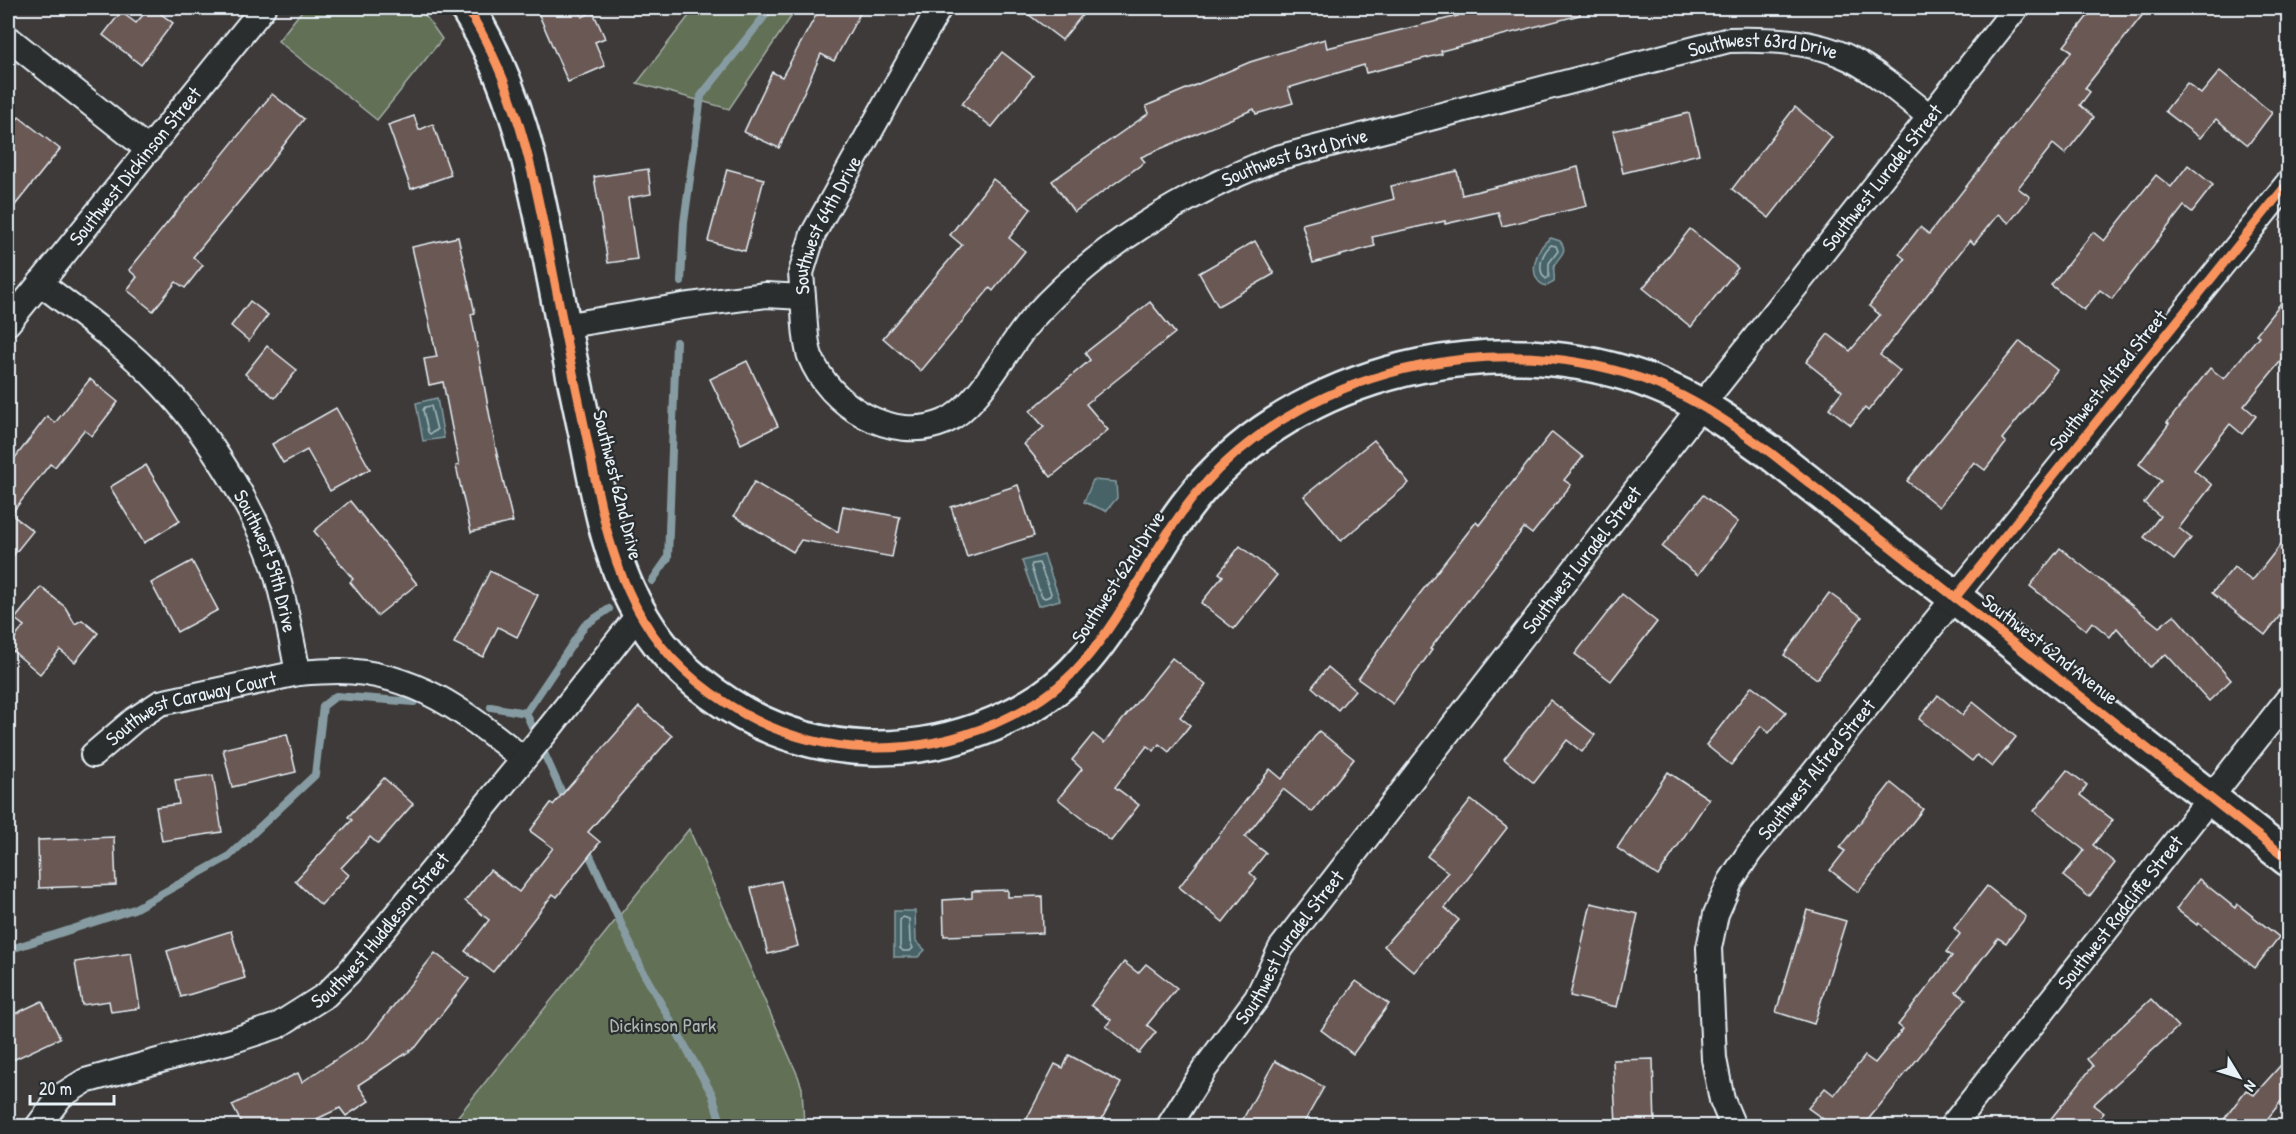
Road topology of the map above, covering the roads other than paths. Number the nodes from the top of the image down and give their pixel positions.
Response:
1 (263, 8) edge
2 (467, 8) edge
3 (939, 8) edge
4 (2016, 8) edge
5 (8, 38) edge
6 (1929, 116) junction
7 (149, 150) junction
8 (2289, 183) edge
9 (40, 283) junction
10 (803, 297) junction
11 (8, 323) edge
12 (563, 326) junction
13 (1701, 406) junction
14 (1955, 598) junction
15 (639, 614) junction
16 (298, 673) junction
17 (2289, 699) edge
18 (93, 755) dead end
19 (523, 759) junction
20 (2212, 799) junction
21 (2289, 859) edge
22 (38, 1126) edge
23 (1169, 1126) edge
24 (1733, 1126) edge
25 (1952, 1126) edge

1 - 7 street, Southwest Dickinson Street
2 - 12 street, Southwest 62nd Drive
3 - 10 street, Southwest 64th Drive
4 - 6 street, Southwest Luradel Street
5 - 7 street
6 - 10 street, Southwest 63rd Drive
6 - 13 street, Southwest Luradel Street
7 - 9 street, Southwest Dickinson Street
8 - 14 street, Southwest Alfred Street
9 - 11 street, Southwest Dickinson Street
9 - 16 street, Southwest 59th Drive
10 - 12 street, Southwest 64th Drive
12 - 15 street, Southwest 62nd Drive
13 - 14 street, Southwest 62nd Avenue
13 - 15 street, Southwest 62nd Drive
13 - 23 street, Southwest Luradel Street
14 - 20 street, Southwest 62nd Avenue
14 - 24 street, Southwest Alfred Street
15 - 19 street, Southwest Huddleson Street
16 - 18 street, Southwest Caraway Court
16 - 19 street
17 - 20 street, Southwest Radcliffe Street
19 - 22 street, Southwest Huddleson Street
20 - 21 street, Southwest 62nd Avenue
20 - 25 street, Southwest Radcliffe Street

